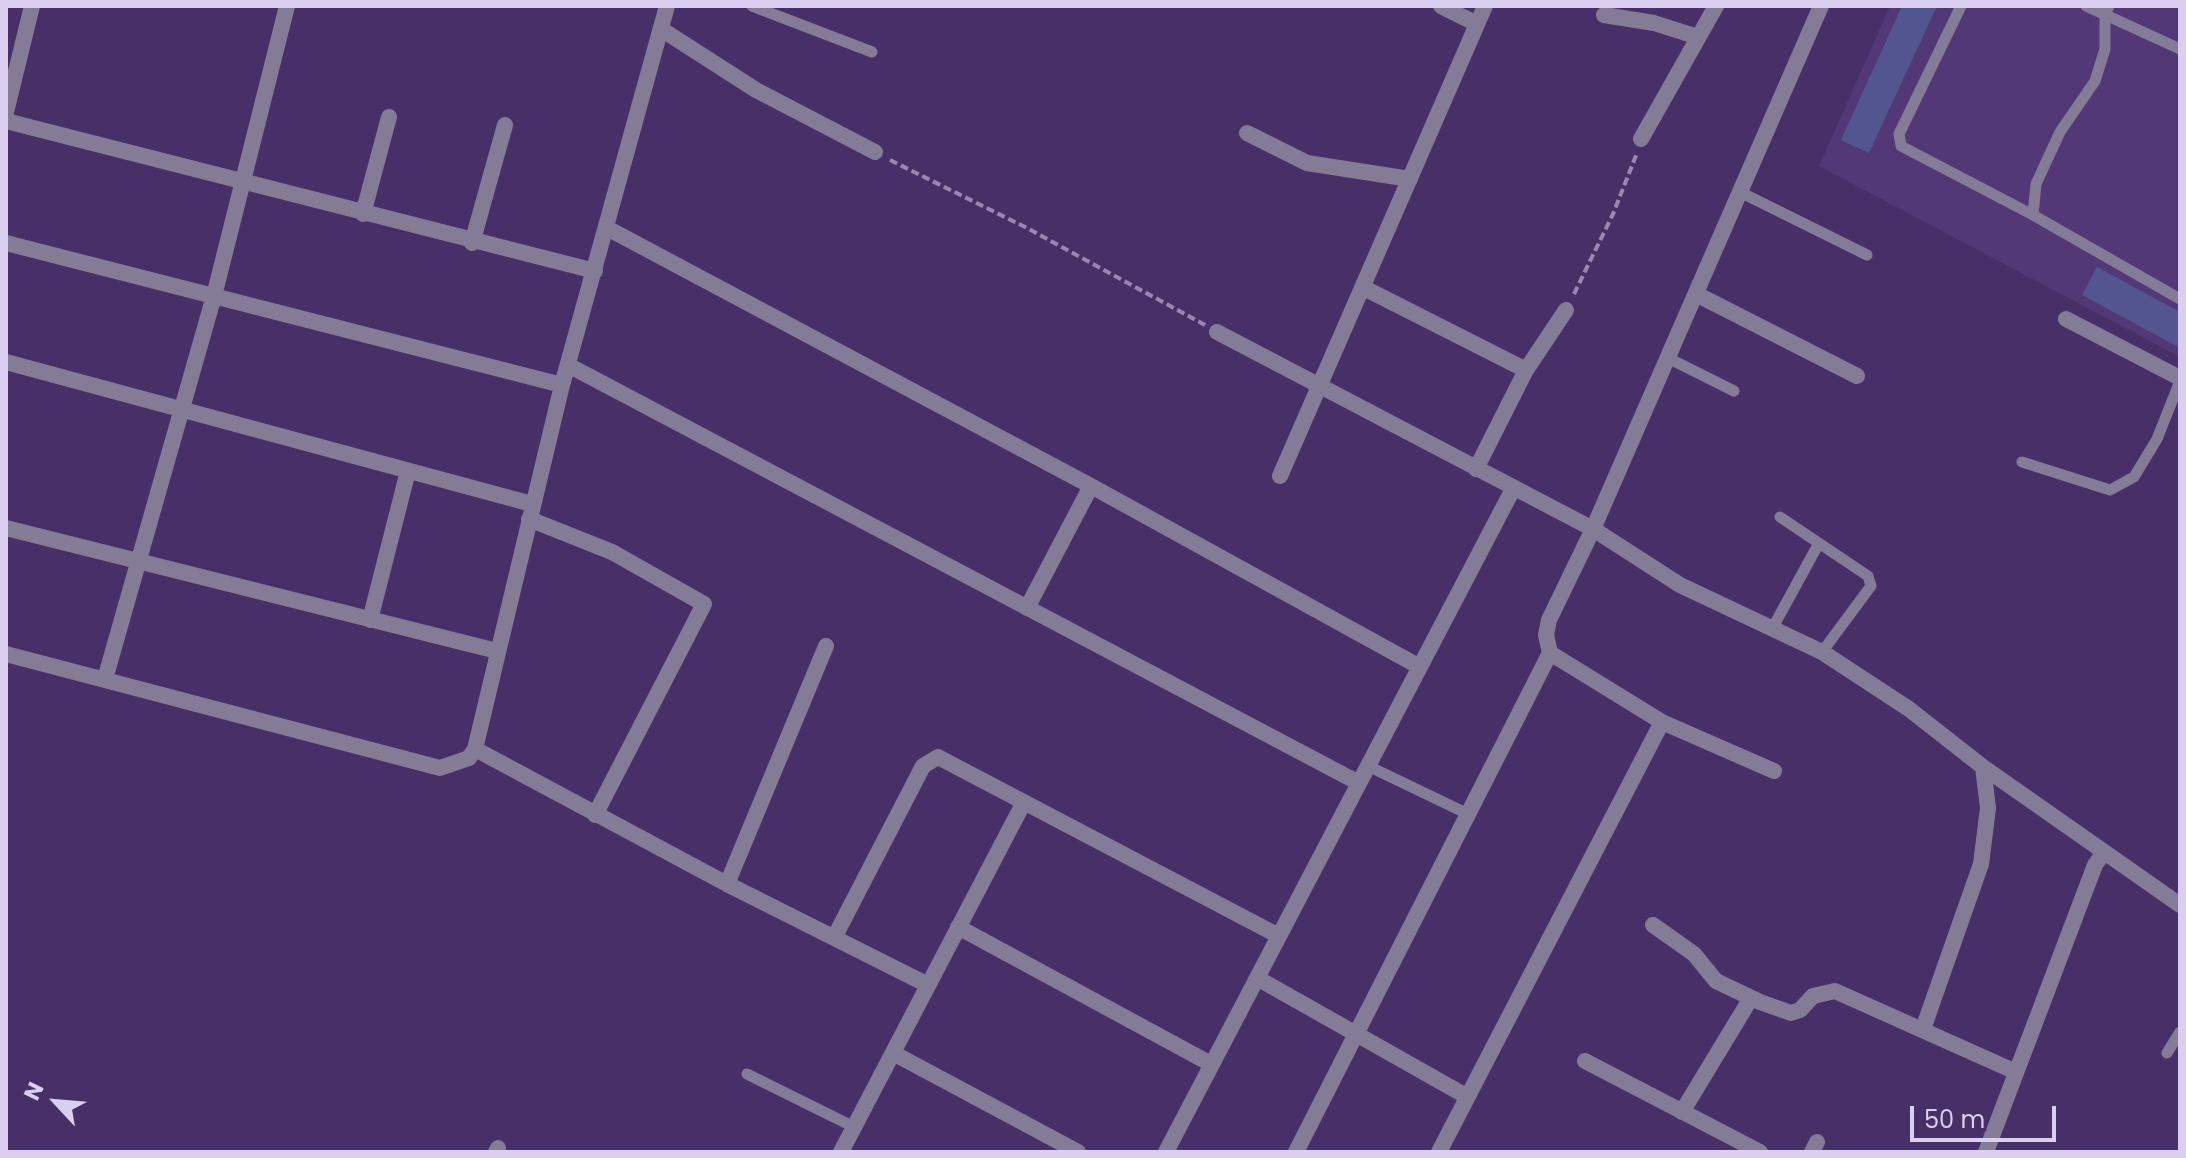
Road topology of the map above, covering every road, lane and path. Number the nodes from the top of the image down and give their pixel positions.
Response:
1 (32, 6) edge
2 (287, 6) edge
3 (667, 6) edge
4 (752, 6) edge
5 (1441, 6) edge
6 (1485, 6) edge
7 (1716, 6) edge
8 (1821, 6) edge
9 (1961, 6) edge
10 (2086, 6) edge
11 (2107, 11) edge
12 (1604, 15) dead end
13 (1477, 24) junction
14 (661, 29) junction
15 (1698, 37) junction
16 (2180, 49) edge
17 (872, 52) dead end
18 (6, 112) edge
19 (389, 117) dead end
20 (6, 121) edge
21 (505, 125) dead end
22 (1247, 133) dead end
23 (1641, 139) joint
24 (875, 152) joint
25 (1410, 179) junction
26 (243, 183) junction
27 (1740, 192) junction
28 (363, 214) junction
29 (2033, 215) junction
30 (607, 228) junction
31 (6, 243) edge
32 (472, 243) junction
33 (1867, 255) dead end
34 (595, 271) junction
35 (1364, 288) junction
36 (1696, 294) junction
37 (214, 296) junction
38 (2180, 299) edge
39 (1566, 310) joint
40 (2066, 319) dead end
41 (1217, 332) joint
42 (1668, 358) junction
43 (6, 362) edge
44 (568, 365) junction
45 (1526, 370) junction
46 (1857, 376) dead end
47 (2180, 380) edge
48 (562, 385) junction
49 (1322, 385) junction
50 (1734, 391) dead end
51 (181, 410) junction
52 (2022, 462) dead end
53 (1476, 469) junction
54 (408, 471) junction
55 (1280, 476) dead end
56 (1091, 486) junction
57 (1513, 489) junction
58 (531, 511) junction
59 (1780, 517) dead end
60 (6, 528) edge
61 (1593, 529) junction
62 (1819, 543) junction
63 (137, 562) junction
64 (1027, 608) junction
65 (370, 620) junction
66 (1772, 629) junction
67 (826, 646) dead end
68 (497, 651) junction
69 (1822, 652) junction
70 (1550, 653) junction
71 (6, 654) edge
72 (1420, 667) junction
73 (105, 679) junction
74 (1662, 722) junction
75 (475, 749) junction
76 (1368, 766) junction
77 (1983, 767) junction
78 (1774, 771) dead end
79 (1359, 783) junction
80 (1024, 802) junction
81 (1468, 814) junction
82 (595, 815) junction
83 (2104, 852) junction
84 (727, 884) junction
85 (2179, 903) edge
86 (1653, 925) dead end
87 (958, 927) junction
88 (1279, 936) junction
89 (834, 938) junction
90 (1257, 978) junction
91 (928, 985) junction
92 (1751, 998) junction
93 (1923, 1029) junction
94 (2180, 1032) edge
95 (1355, 1036) junction
96 (893, 1053) junction
97 (2167, 1053) dead end
98 (1585, 1061) dead end
99 (1211, 1064) junction
100 (2016, 1072) junction
101 (747, 1074) dead end
102 (1466, 1096) junction
103 (1682, 1112) junction
104 (854, 1127) junction
105 (841, 1152) edge
106 (1078, 1152) edge
107 (1166, 1152) edge
108 (1296, 1152) edge
109 (1439, 1152) edge
110 (1760, 1152) edge
111 (1986, 1152) edge

1 - 18 street
2 - 26 street
3 - 14 street
4 - 17 lane
5 - 13 street
6 - 13 street
7 - 15 street
8 - 27 street
9 - 29 lane
10 - 11 lane
11 - 16 lane
11 - 29 lane
12 - 15 street
13 - 25 street
14 - 24 street
14 - 30 street
15 - 23 street
19 - 28 street
20 - 26 street
21 - 32 street
22 - 25 street
23 - 39 path
24 - 41 path
25 - 35 street
26 - 28 street
26 - 37 street
27 - 33 lane
27 - 36 street
28 - 32 street
29 - 38 lane
30 - 34 street
30 - 56 street
31 - 37 street
32 - 34 street
34 - 44 street
35 - 45 street
35 - 49 street
36 - 42 street
36 - 46 street
37 - 48 street
37 - 51 street
39 - 45 street
40 - 47 street
41 - 49 street
42 - 50 lane
42 - 61 street
43 - 51 street
44 - 48 street
44 - 64 street
45 - 53 street
47 - 52 lane
48 - 58 street
49 - 53 street
49 - 55 street
51 - 54 street
51 - 63 street
53 - 57 street
54 - 58 street
54 - 65 street
56 - 64 street
56 - 72 street
57 - 61 street
57 - 72 street
58 - 68 street
58 - 82 street
59 - 62 lane
60 - 63 street
61 - 66 street
61 - 70 street
62 - 66 lane
62 - 69 lane
63 - 65 street
63 - 73 street
64 - 79 street
65 - 68 street
66 - 69 street
67 - 84 street
68 - 75 street
69 - 77 street
70 - 74 street
70 - 81 street
71 - 73 street
72 - 76 street
73 - 75 street
74 - 78 street
74 - 102 street
75 - 82 street
76 - 79 street
76 - 81 lane
77 - 83 street
77 - 93 street
79 - 88 street
80 - 87 street
80 - 88 street
80 - 89 street
81 - 95 street
82 - 84 street
83 - 85 street
83 - 100 street
84 - 89 street
86 - 92 street
87 - 91 street
87 - 99 street
88 - 90 street
89 - 91 street
90 - 95 street
90 - 99 street
91 - 96 street
92 - 93 street
92 - 103 street
93 - 100 street
94 - 97 lane
95 - 102 street
95 - 108 street
96 - 104 street
96 - 106 street
98 - 103 street
99 - 107 street
100 - 111 street
101 - 104 lane
102 - 109 street
103 - 110 street
104 - 105 street

